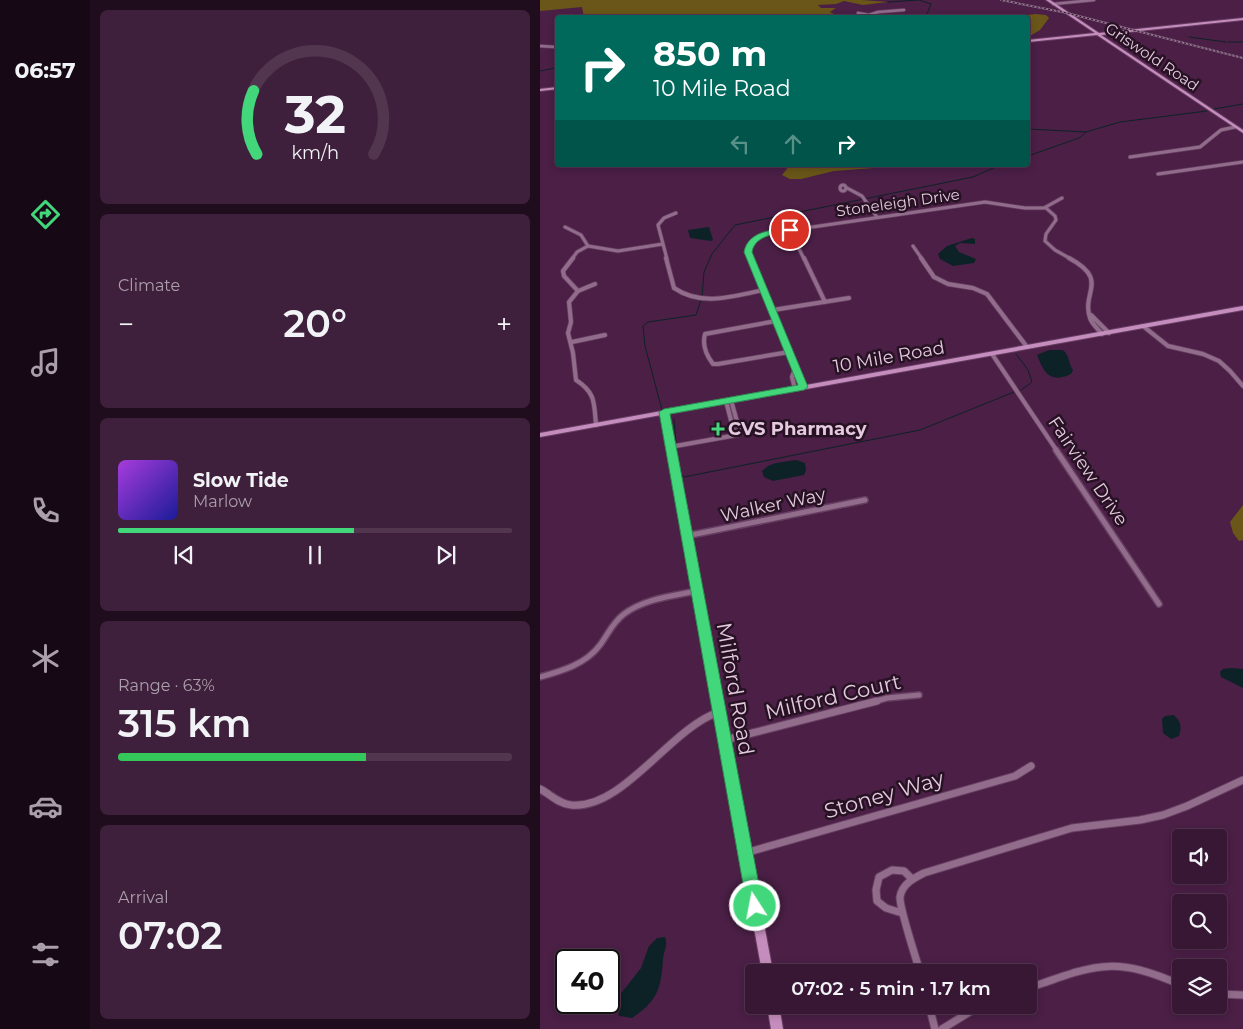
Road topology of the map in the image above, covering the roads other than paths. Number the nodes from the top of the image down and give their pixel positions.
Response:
1 (1048, 0) edge
2 (1094, 0) edge
3 (1053, 4) junction
4 (904, 10) dead end
5 (858, 13) dead end
6 (865, 15) edge
7 (872, 15) edge
8 (1243, 19) edge
9 (1098, 34) junction
10 (1030, 41) edge
11 (540, 46) edge
12 (555, 46) edge
13 (555, 88) edge
14 (540, 90) edge
15 (1235, 127) junction
16 (1243, 132) edge
17 (1130, 157) dead end
18 (1243, 162) edge
19 (1158, 174) dead end
20 (847, 188) dead end
21 (1062, 198) dead end
22 (1046, 208) junction
23 (676, 213) dead end
24 (877, 217) junction
25 (565, 227) dead end
26 (790, 230) junction
27 (663, 244) junction
28 (588, 246) junction
29 (913, 246) dead end
30 (595, 284) dead end
31 (764, 290) junction
32 (578, 291) junction
33 (849, 298) dead end
34 (825, 302) junction
35 (1243, 308) edge
36 (772, 310) junction
37 (776, 321) junction
38 (1144, 326) junction
39 (1106, 333) junction
40 (605, 335) dead end
41 (572, 342) junction
42 (1027, 347) junction
43 (789, 352) junction
44 (992, 354) junction
45 (796, 369) junction
46 (1243, 386) edge
47 (804, 387) junction
48 (795, 389) junction
49 (728, 401) junction
50 (664, 412) junction
51 (596, 424) junction
52 (540, 435) edge
53 (670, 447) junction
54 (865, 500) dead end
55 (686, 536) junction
56 (697, 591) junction
57 (1159, 604) dead end
58 (540, 677) edge
59 (919, 695) dead end
60 (719, 712) junction
61 (724, 740) junction
62 (1032, 766) dead end
63 (1243, 780) edge
64 (540, 789) edge
65 (745, 853) junction
66 (912, 879) junction
67 (902, 913) junction
68 (766, 964) edge
69 (918, 964) edge
70 (1172, 980) edge
71 (1037, 985) edge
72 (1227, 994) edge
73 (1243, 995) edge
74 (774, 1014) edge
75 (932, 1014) edge
76 (966, 1014) edge
77 (777, 1029) edge
78 (936, 1029) edge
79 (942, 1029) edge

1 - 3 street, Griswold Road
2 - 3 street
3 - 9 street, Griswold Road
4 - 7 street
5 - 6 street
8 - 9 street
9 - 10 street
9 - 15 street, Griswold Road
11 - 12 street
13 - 14 street
15 - 16 street, Griswold Road
15 - 17 street
18 - 19 street
20 - 24 street
21 - 22 street
22 - 24 street, Stoneleigh Drive
22 - 39 street
23 - 27 street
24 - 26 street, Stoneleigh Drive
25 - 28 street
26 - 31 street, Stoneleigh Drive
26 - 34 street
27 - 28 street
27 - 31 street
28 - 32 street
29 - 42 street
30 - 32 street
31 - 36 street, Stoneleigh Drive
32 - 41 street
33 - 34 street
34 - 36 street
35 - 38 street, 10 Mile Road
36 - 37 street, Stoneleigh Drive
37 - 43 street, Stoneleigh Drive
37 - 43 street
38 - 39 street, 10 Mile Road
38 - 46 street
39 - 42 street, 10 Mile Road
40 - 41 street
41 - 51 street
42 - 44 street, 10 Mile Road
43 - 45 street, Stoneleigh Drive
44 - 47 street, 10 Mile Road
44 - 57 street, Fairview Drive
45 - 47 street, Stoneleigh Drive
45 - 48 street, Stoneleigh Drive
47 - 48 street, 10 Mile Road
48 - 49 street, 10 Mile Road
49 - 50 street, 10 Mile Road
49 - 53 street
50 - 51 street, 10 Mile Road
50 - 53 street, Milford Road
51 - 52 street, 10 Mile Road
53 - 55 street, Milford Road
54 - 55 street, Walker Way
55 - 56 street, Milford Road
56 - 58 street
56 - 60 street, Milford Road
59 - 61 street, Milford Court
60 - 61 street, Milford Road
60 - 64 street
61 - 65 street, Milford Road
62 - 65 street, Stoney Way
63 - 66 street
65 - 68 street, Milford Road
66 - 67 street
66 - 67 street
67 - 69 street
70 - 71 street
72 - 73 street
74 - 77 street
75 - 78 street
76 - 79 street

